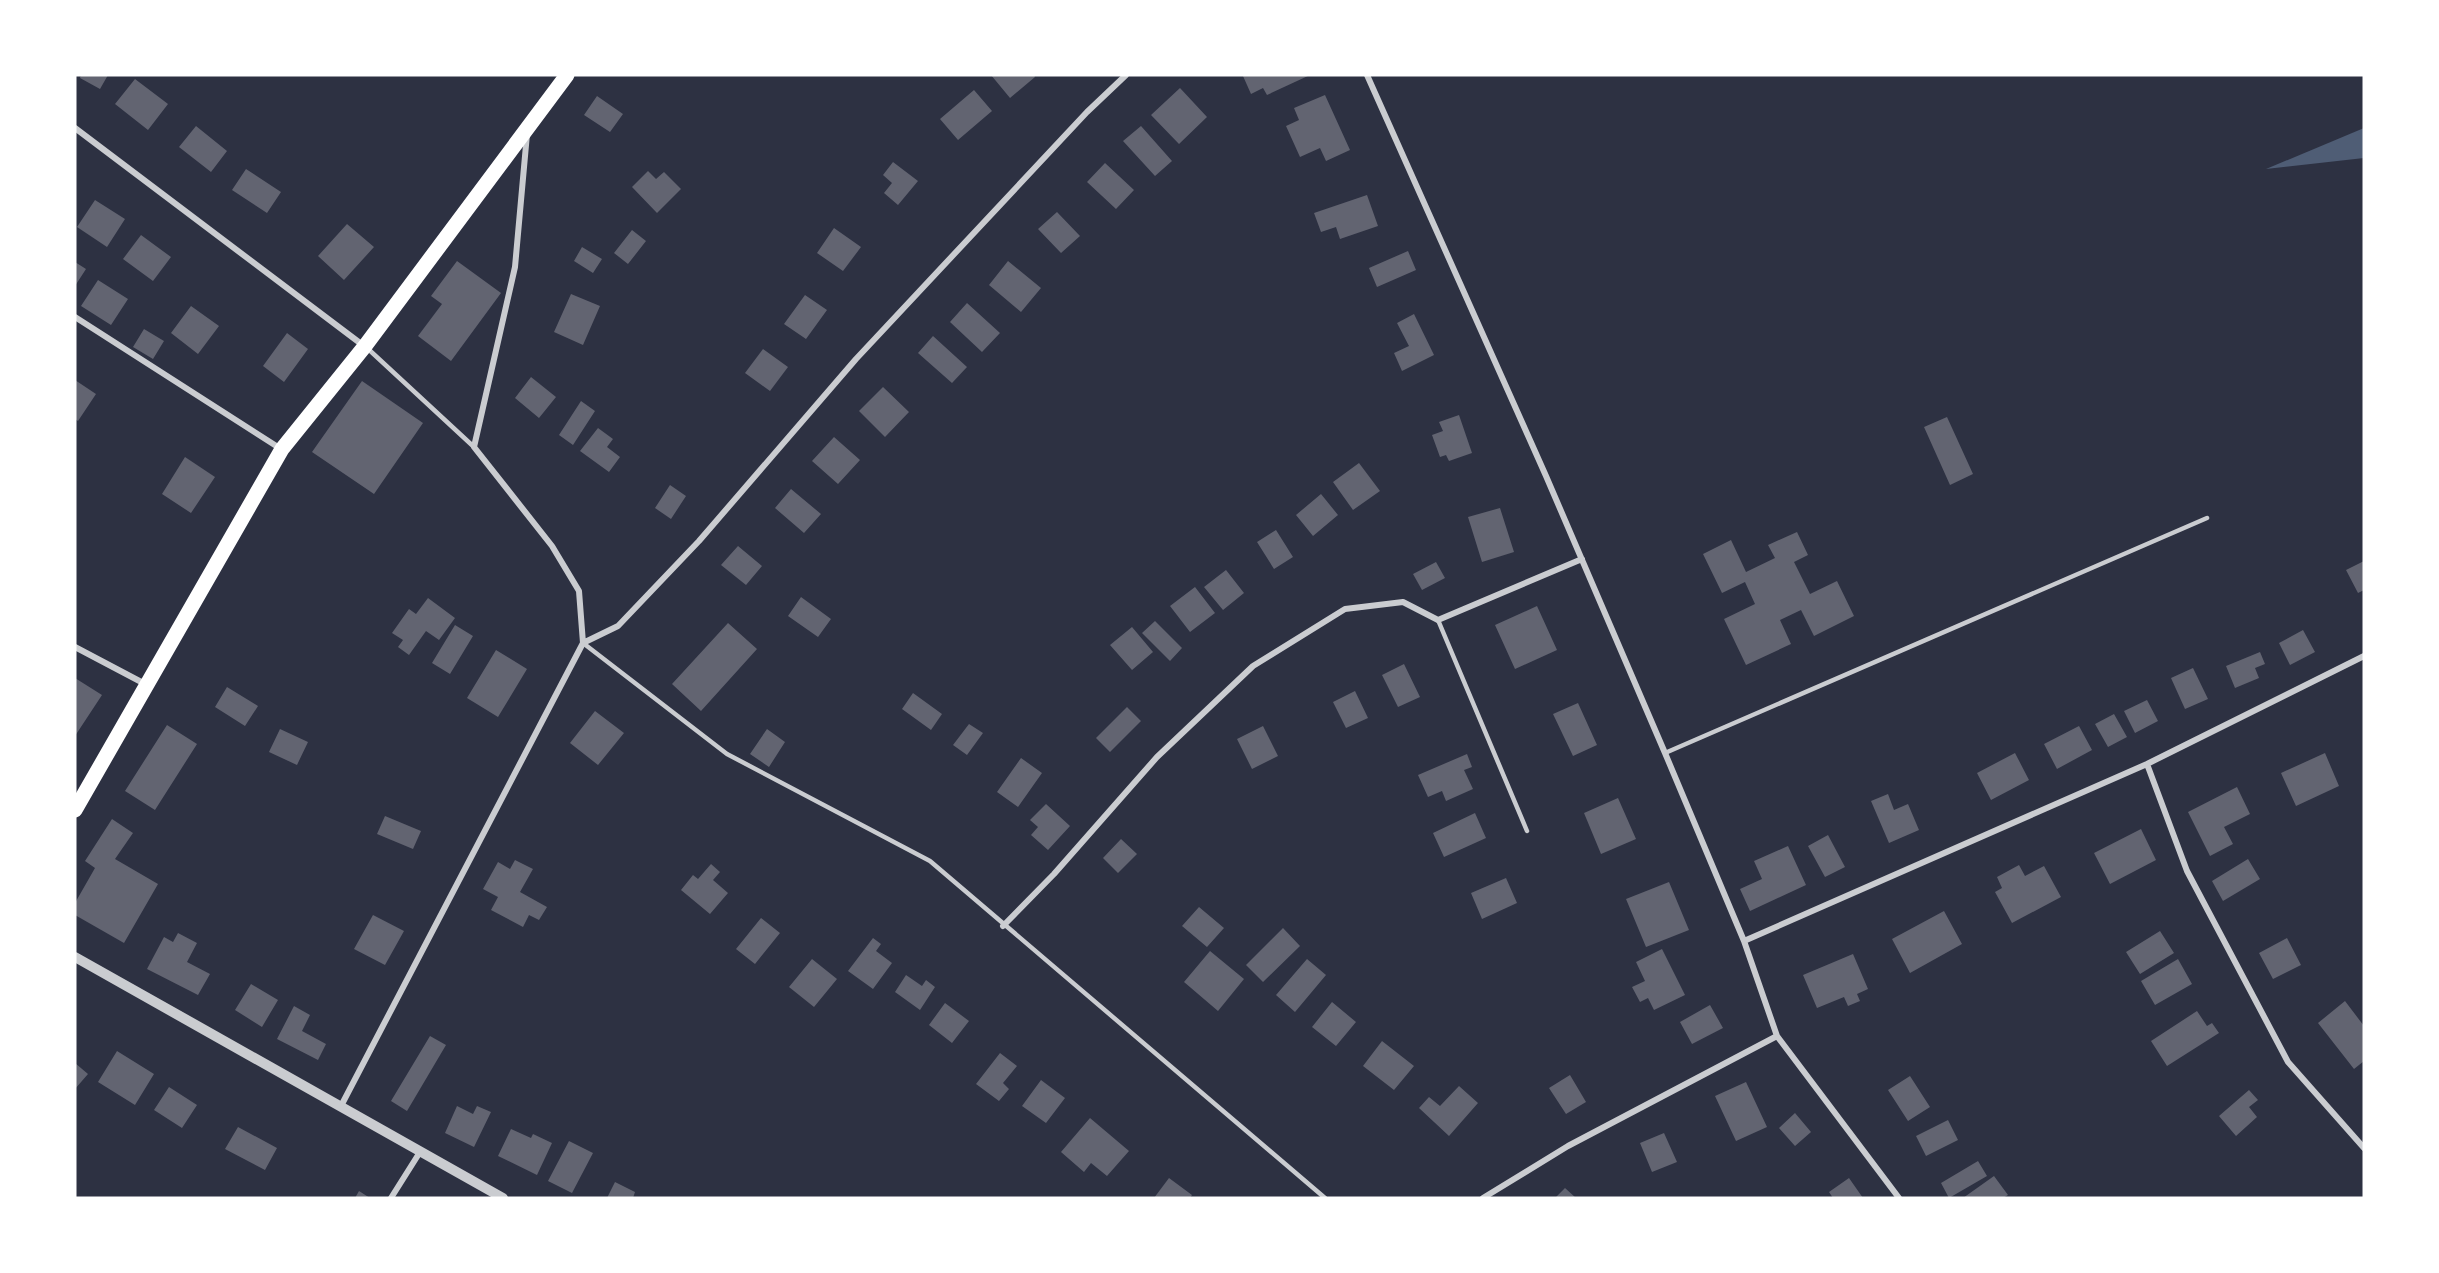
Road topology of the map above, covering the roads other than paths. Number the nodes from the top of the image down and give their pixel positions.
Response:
1 (567, 75) edge
2 (1126, 75) edge
3 (1367, 75) edge
4 (75, 128) edge
5 (528, 128) junction
6 (75, 317) edge
7 (365, 346) junction
8 (474, 447) junction
9 (282, 449) junction
10 (2207, 518) dead end
11 (1582, 560) junction
12 (1438, 620) junction
13 (583, 643) junction
14 (75, 646) edge
15 (2364, 656) edge
16 (148, 685) junction
17 (1665, 753) junction
18 (2147, 764) junction
19 (75, 810) edge
20 (1527, 831) dead end
21 (1003, 926) junction
22 (1744, 941) junction
23 (75, 957) edge
24 (1777, 1036) junction
25 (341, 1106) junction
26 (2364, 1148) edge
27 (420, 1152) junction
28 (392, 1198) edge
29 (503, 1198) edge
30 (1324, 1198) edge
31 (1483, 1198) edge
32 (1899, 1198) edge

1 - 5 main road
2 - 13 street
3 - 11 street
4 - 7 street
5 - 7 main road
5 - 8 street
6 - 9 street
7 - 8 lane
7 - 9 main road
8 - 13 street
9 - 16 main road
10 - 17 lane
11 - 12 street
11 - 17 street
12 - 20 lane
12 - 21 street
13 - 21 lane
13 - 25 street
14 - 16 street
15 - 18 street
16 - 19 main road
17 - 22 street
18 - 22 street
18 - 26 street
21 - 30 lane
22 - 24 street
23 - 25 street
24 - 31 street
24 - 32 street
25 - 27 street
27 - 28 street
27 - 29 street

